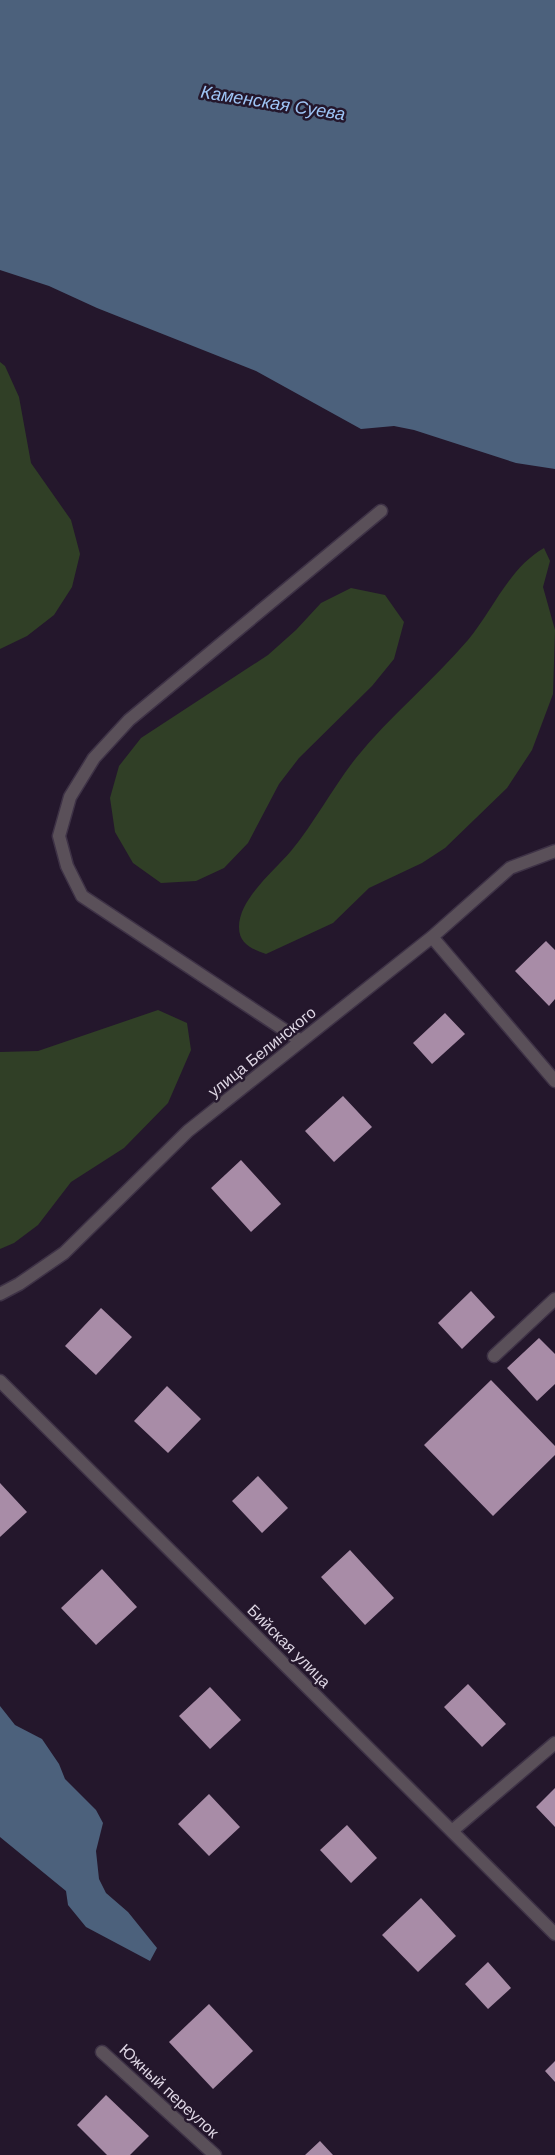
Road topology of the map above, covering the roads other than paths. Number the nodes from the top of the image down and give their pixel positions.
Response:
1 (381, 512) dead end
2 (555, 851) edge
3 (432, 937) junction
4 (301, 1041) junction
5 (555, 1081) edge
6 (0, 1294) edge
7 (555, 1299) edge
8 (494, 1356) dead end
9 (0, 1380) edge
10 (555, 1743) edge
11 (452, 1831) junction
12 (555, 1934) edge
13 (102, 2052) dead end
14 (215, 2155) edge

1 - 4 street
2 - 3 street, улица Белинского
3 - 4 street, улица Белинского
3 - 5 street
4 - 6 street, улица Белинского
7 - 8 street
9 - 11 street, Бийская улица
10 - 11 street
11 - 12 street, Бийская улица
13 - 14 street, Южный переулок

